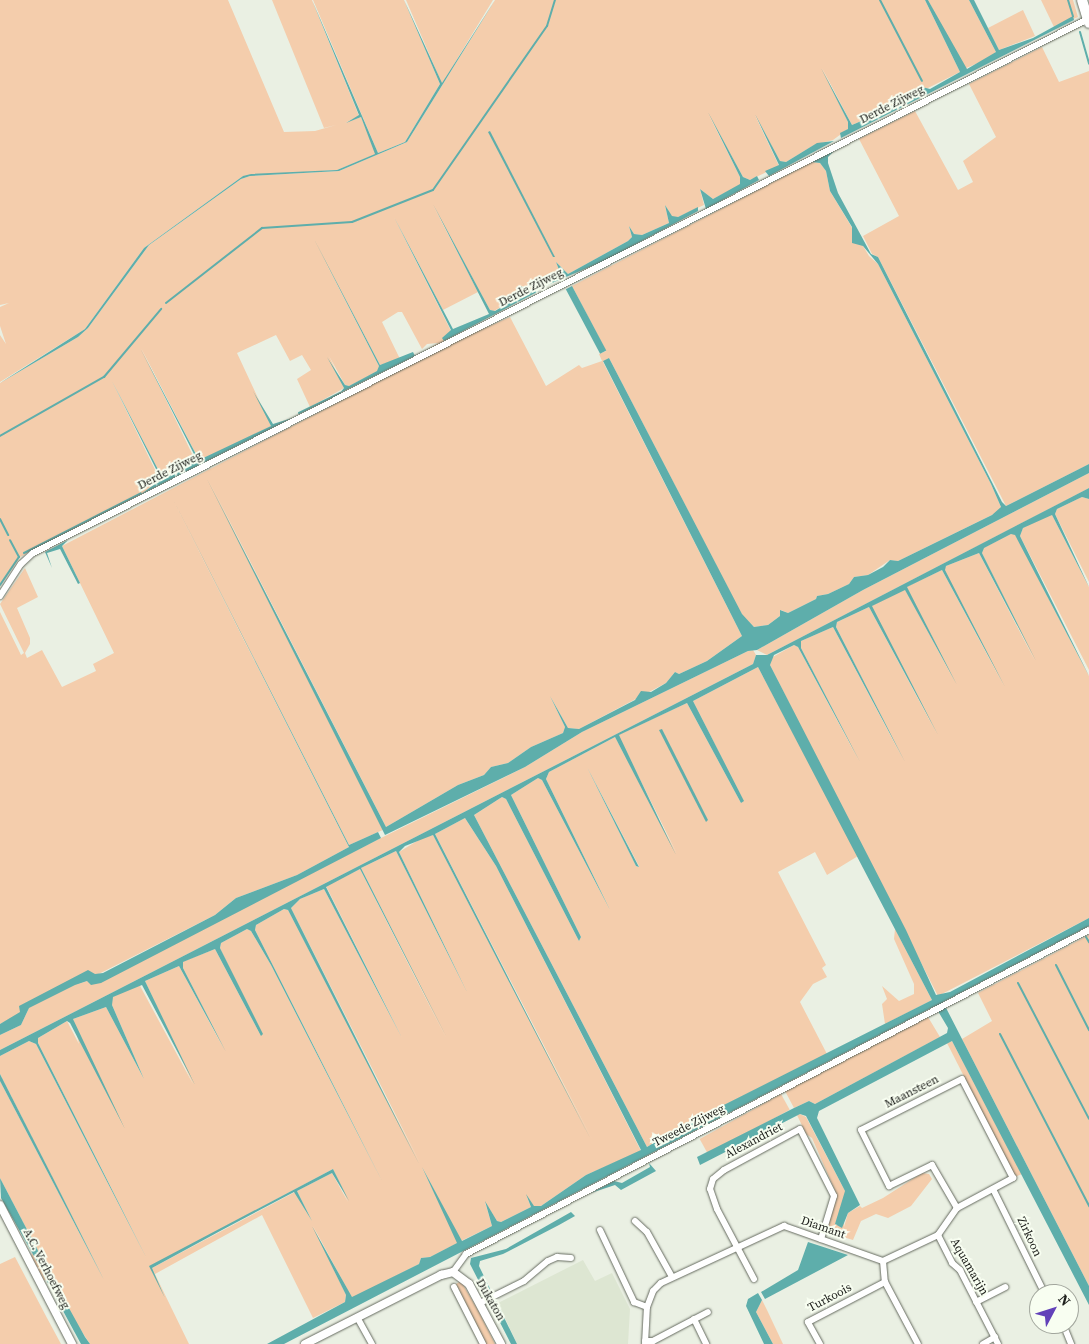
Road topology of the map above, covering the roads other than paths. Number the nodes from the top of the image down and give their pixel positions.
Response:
1 (1082, 0) edge
2 (1088, 21) edge
3 (0, 596) edge
4 (1089, 930) edge
5 (993, 1189) junction
6 (0, 1205) edge
7 (956, 1208) junction
8 (635, 1220) dead end
9 (600, 1230) dead end
10 (938, 1235) junction
11 (820, 1239) junction
12 (737, 1247) junction
13 (570, 1258) dead end
14 (882, 1261) junction
15 (453, 1272) junction
16 (672, 1277) junction
17 (754, 1280) dead end
18 (884, 1282) junction
19 (1040, 1284) edge
20 (1005, 1286) dead end
21 (454, 1287) dead end
22 (483, 1301) junction
23 (976, 1302) junction
24 (647, 1307) junction
25 (708, 1312) dead end
26 (357, 1317) junction
27 (694, 1319) junction
28 (997, 1341) edge
29 (645, 1342) edge
30 (72, 1344) edge
31 (304, 1344) edge
32 (372, 1344) edge
33 (483, 1344) edge
34 (501, 1344) edge
35 (706, 1344) edge
36 (820, 1344) edge
37 (918, 1344) edge
38 (983, 1344) edge

1 - 2 main road
2 - 3 street, Derde Zijweg
4 - 15 street, Tweede Zijweg
5 - 7 street, Maansteen
5 - 7 street, Maansteen
5 - 19 street, Zirkoon
6 - 30 street, A.C. Verhoefweg
7 - 10 street
8 - 16 street
9 - 24 street
10 - 14 street
10 - 23 street, Aquamarijn
11 - 12 street, Diamant
11 - 12 street, Alexandriet
11 - 14 street, Diamant
12 - 16 street, Diamant
12 - 17 street, Alexandriet
13 - 22 street
14 - 18 street
15 - 22 street, Dukaton
15 - 26 street
16 - 24 street, Diamant
18 - 36 street, Turkoois
18 - 37 street
20 - 23 street
21 - 33 street
22 - 34 street, Dukaton
23 - 28 street, Aquamarijn
24 - 29 street, Diamant
25 - 27 street
26 - 31 street
26 - 32 street
27 - 29 street
27 - 35 street
28 - 38 street, Aquamarijn

